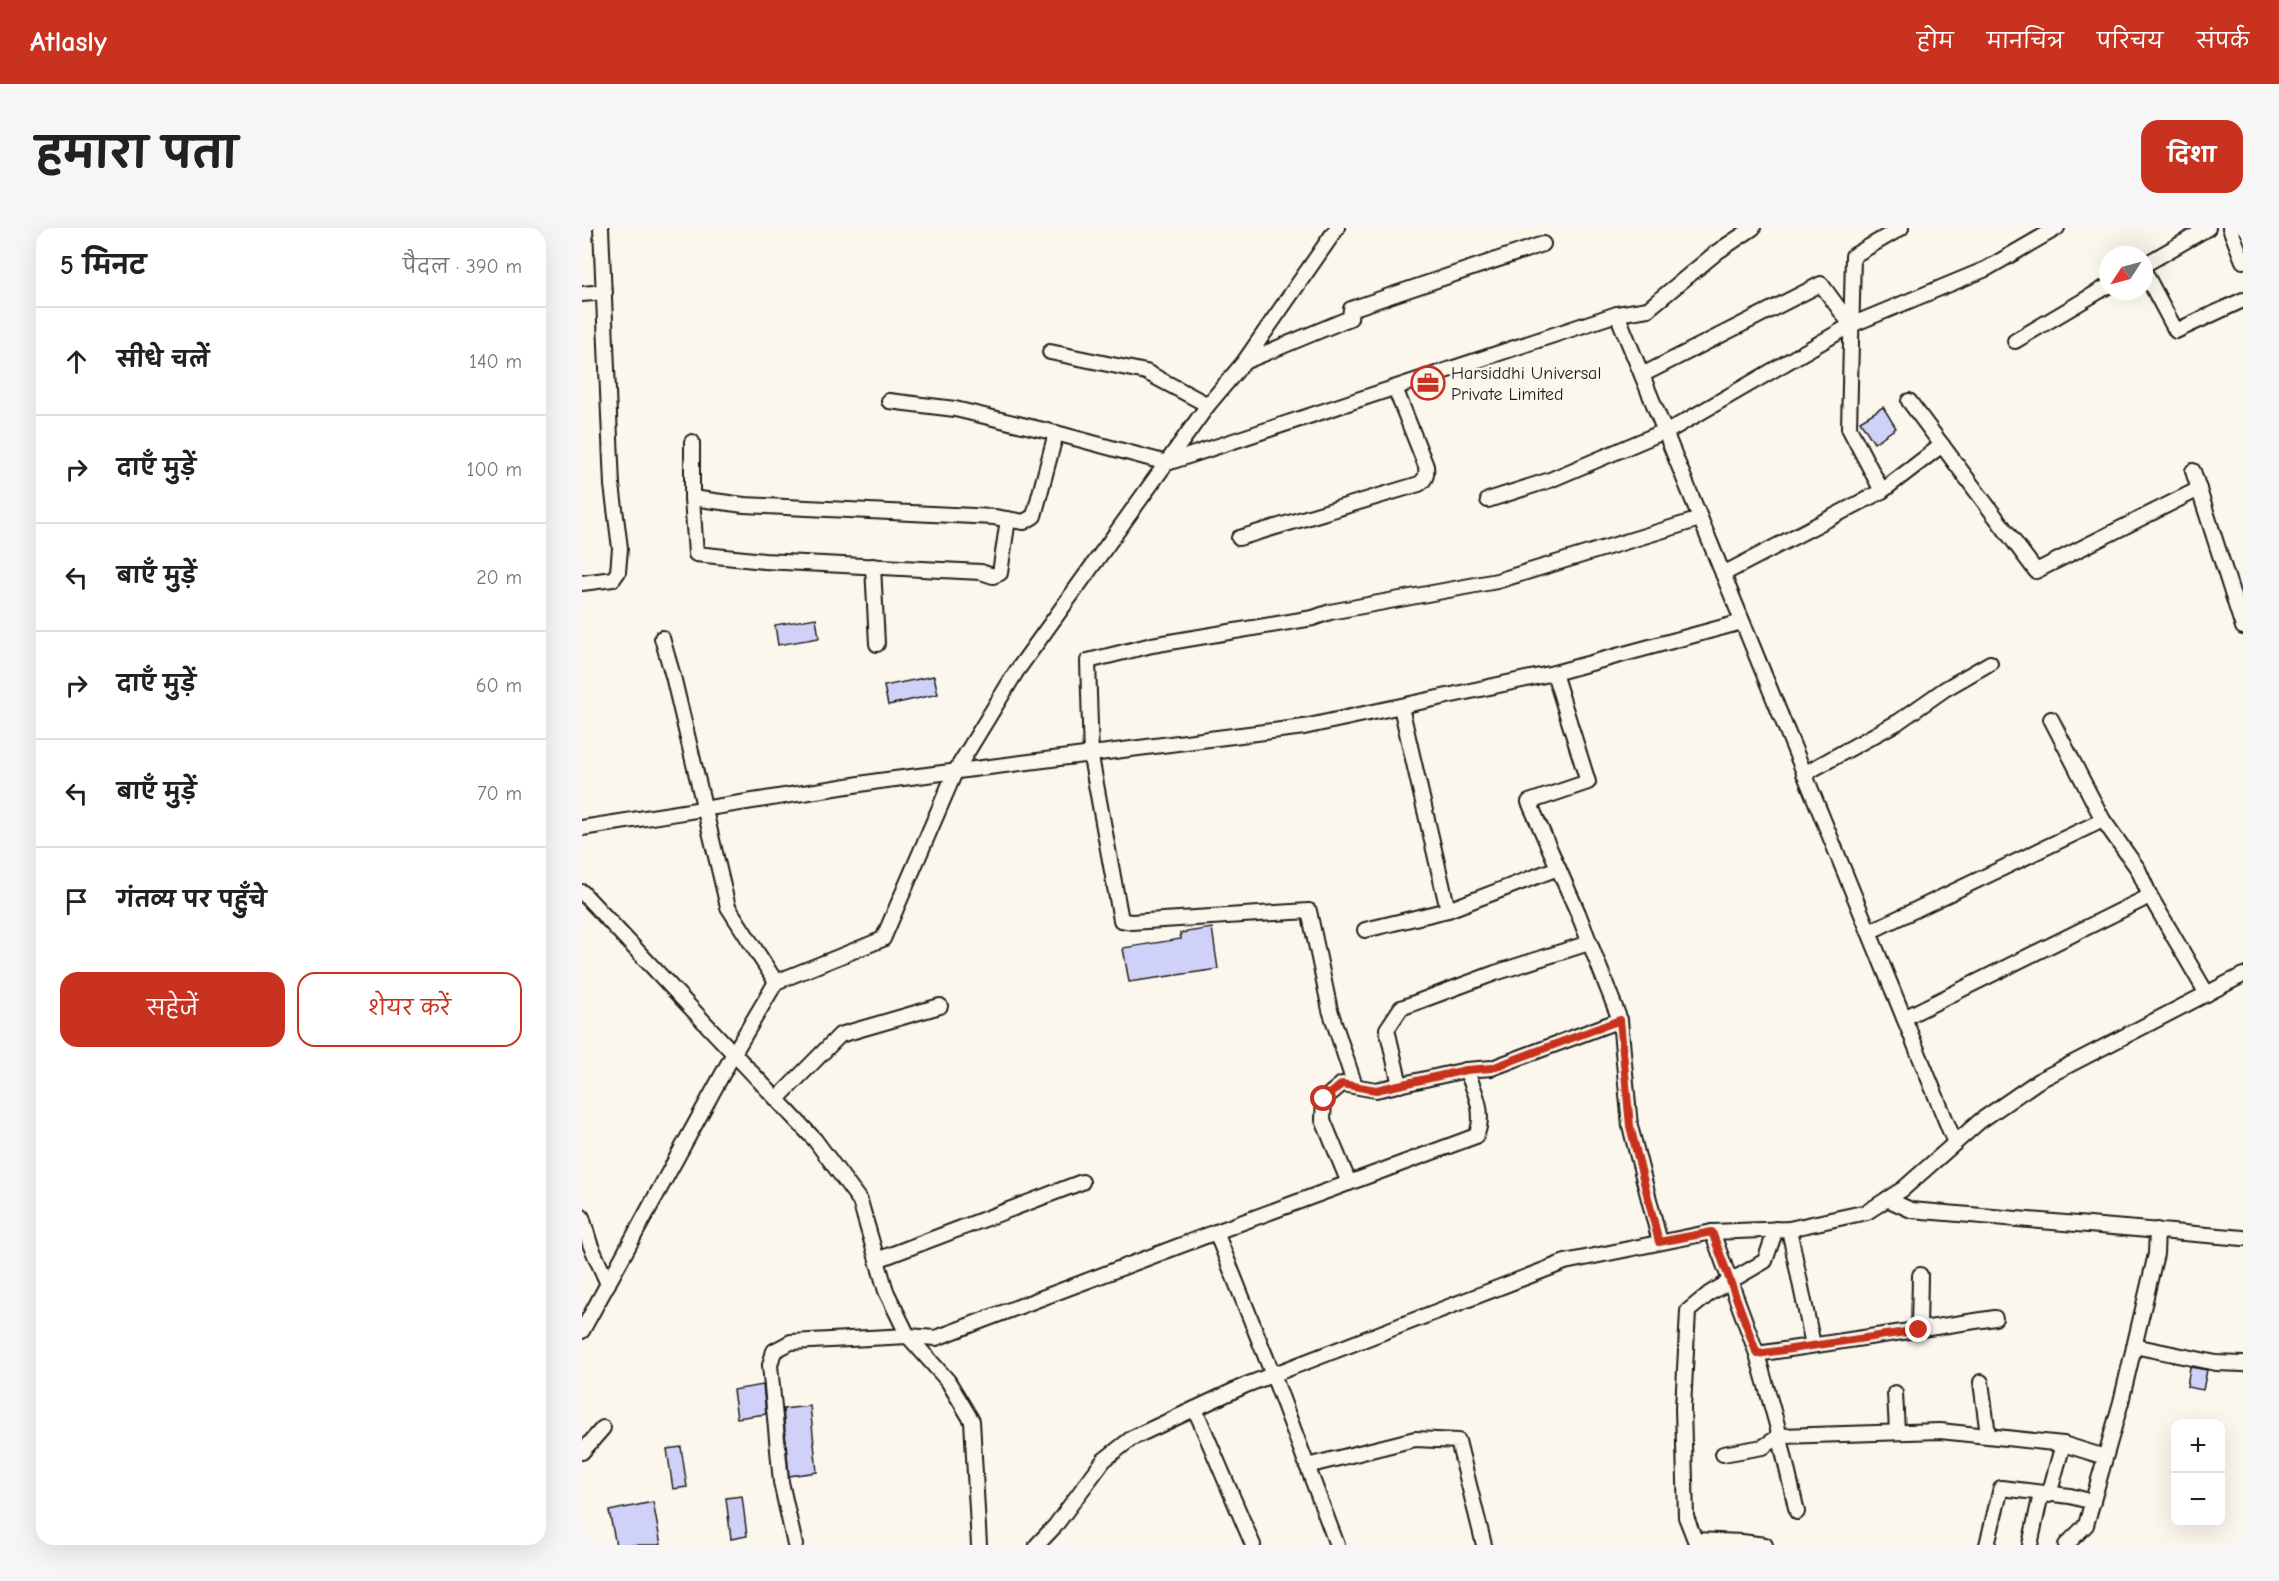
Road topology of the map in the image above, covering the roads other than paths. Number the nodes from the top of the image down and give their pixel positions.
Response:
1 (601, 228) edge
2 (1337, 228) edge
3 (1753, 228) edge
4 (1901, 228) edge
5 (2057, 228) edge
6 (2208, 228) edge
7 (2230, 228) edge
8 (1543, 244) dead end
9 (2153, 260) edge
10 (2243, 261) edge
11 (2153, 288) edge
12 (2099, 291) edge
13 (605, 292) junction
14 (582, 294) edge
15 (2243, 300) edge
16 (1617, 314) junction
17 (1851, 325) junction
18 (2015, 340) dead end
19 (1050, 352) dead end
20 (1244, 362) junction
21 (1642, 375) junction
22 (1395, 387) junction
23 (889, 401) dead end
24 (1909, 401) dead end
25 (1208, 405) junction
26 (1665, 432) junction
27 (1056, 433) junction
28 (692, 442) dead end
29 (1942, 445) junction
30 (1167, 463) junction
31 (2193, 471) dead end
32 (2199, 489) junction
33 (1882, 491) junction
34 (692, 498) junction
35 (1488, 500) dead end
36 (1008, 519) junction
37 (1700, 519) junction
38 (1239, 538) dead end
39 (873, 566) junction
40 (1723, 574) junction
41 (582, 584) edge
42 (1742, 622) junction
43 (2243, 627) edge
44 (662, 638) dead end
45 (877, 644) dead end
46 (1990, 663) dead end
47 (1554, 673) junction
48 (1401, 707) junction
49 (2051, 719) dead end
50 (1091, 754) junction
51 (955, 772) junction
52 (1804, 774) junction
53 (704, 810) junction
54 (2103, 820) junction
55 (582, 828) edge
56 (1558, 868) junction
57 (582, 892) edge
58 (2150, 896) junction
59 (1448, 910) junction
60 (1365, 930) dead end
61 (1869, 932) junction
62 (1589, 943) junction
63 (2243, 975) edge
64 (776, 982) junction
65 (2207, 994) junction
66 (940, 1006) dead end
67 (1904, 1018) junction
68 (1620, 1020) junction
69 (734, 1053) junction
70 (1466, 1070) junction
71 (1400, 1084) junction
72 (1355, 1086) junction
73 (777, 1099) junction
74 (1955, 1143) junction
75 (1082, 1182) dead end
76 (1349, 1183) junction
77 (1887, 1199) junction
78 (582, 1217) edge
79 (1783, 1229) junction
80 (2157, 1230) junction
81 (1216, 1232) junction
82 (1712, 1232) junction
83 (2243, 1238) edge
84 (1659, 1242) junction
85 (586, 1245) edge
86 (877, 1260) junction
87 (1920, 1275) dead end
88 (1730, 1281) junction
89 (608, 1284) junction
90 (1995, 1318) dead end
91 (1919, 1330) junction
92 (582, 1331) edge
93 (908, 1336) junction
94 (1813, 1345) junction
95 (2134, 1346) junction
96 (1757, 1354) junction
97 (2243, 1364) edge
98 (1273, 1375) junction
99 (1982, 1382) dead end
100 (1895, 1393) dead end
101 (1195, 1409) junction
102 (603, 1428) dead end
103 (1897, 1431) junction
104 (1780, 1436) junction
105 (1988, 1436) junction
106 (2063, 1444) junction
107 (582, 1452) edge
108 (1723, 1454) dead end
109 (2105, 1457) junction
110 (1307, 1466) junction
111 (2045, 1494) junction
112 (2093, 1502) junction
113 (1797, 1512) dead end
114 (1478, 1543) edge
115 (795, 1545) edge
116 (979, 1545) edge
117 (1037, 1545) edge
118 (1253, 1545) edge
119 (1336, 1545) edge
120 (1765, 1545) edge
121 (1987, 1545) edge
122 (2030, 1545) edge
123 (2066, 1545) edge

1 - 13 street
2 - 20 street
3 - 16 street
4 - 17 street
5 - 17 street
6 - 9 street
7 - 10 street
8 - 20 street
11 - 15 street
12 - 18 street
13 - 14 street
13 - 41 street
16 - 21 street
16 - 22 street
17 - 21 street
17 - 26 street
17 - 33 street
19 - 25 street
20 - 25 street
21 - 26 street
22 - 30 street
22 - 38 street
23 - 27 street
24 - 29 street
25 - 30 street
26 - 35 street
26 - 37 street
27 - 30 street
27 - 36 street
28 - 34 street
29 - 32 street
29 - 33 street
30 - 51 street
31 - 32 street
32 - 43 street
33 - 40 street
34 - 36 street
34 - 39 street
36 - 39 street
37 - 40 street
37 - 50 street
39 - 45 street
40 - 42 street
42 - 47 street
42 - 52 street
44 - 53 street
46 - 52 street
47 - 48 street
47 - 56 street
48 - 50 street
48 - 59 street
49 - 54 street
50 - 51 street
50 - 72 street
51 - 53 street
51 - 64 street
52 - 61 street
53 - 55 street
53 - 64 street
54 - 58 street
54 - 61 street
56 - 59 street
56 - 62 street
57 - 69 street
58 - 65 street
58 - 67 street
59 - 60 street
61 - 67 street
62 - 68 street
62 - 71 street
63 - 65 street
64 - 69 street
65 - 74 street
66 - 73 street
67 - 74 street
68 - 70 street
68 - 84 street
69 - 73 street
69 - 89 street
70 - 71 street
70 - 76 street
71 - 72 street
72 - 76 street
73 - 86 street
74 - 77 street
75 - 86 street
76 - 81 street
77 - 79 street
77 - 80 street
78 - 85 street
79 - 82 street
79 - 88 street
79 - 94 street
80 - 83 street
80 - 95 street
81 - 93 street
81 - 98 street
82 - 84 street
82 - 88 street
84 - 98 street
85 - 89 street
86 - 93 street
87 - 91 street
88 - 96 street
88 - 120 street
89 - 92 street
90 - 91 street
91 - 94 street
93 - 115 street
93 - 116 street
94 - 96 street
95 - 97 street
95 - 109 street
96 - 104 street
98 - 101 street
98 - 110 street
99 - 105 street
100 - 103 street
101 - 117 street
101 - 118 street
102 - 107 street
103 - 104 street
103 - 105 street
104 - 108 street
104 - 113 street
105 - 106 street
106 - 109 street
106 - 111 street
109 - 112 street
110 - 114 street
110 - 119 street
111 - 112 street
111 - 121 street
111 - 122 street
112 - 123 street

